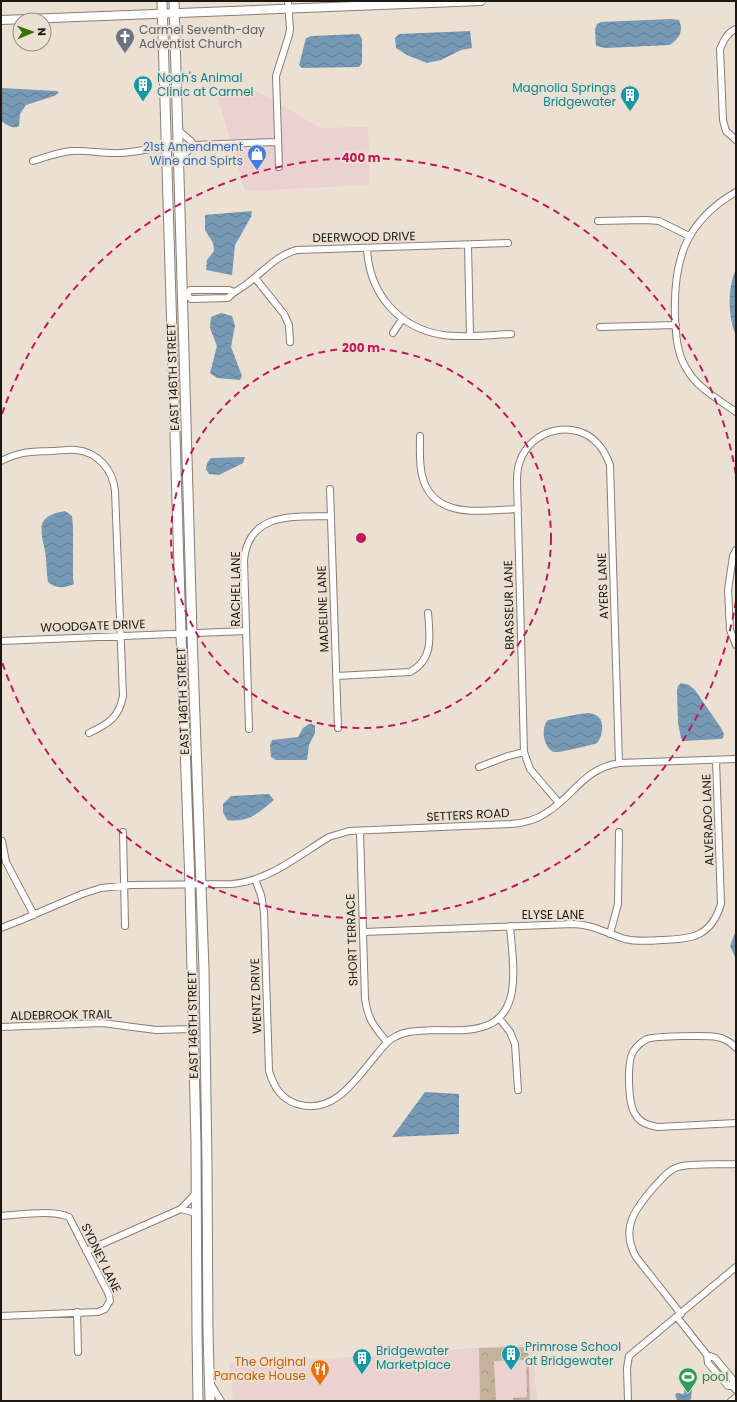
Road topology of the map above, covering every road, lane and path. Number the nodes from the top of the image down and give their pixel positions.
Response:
1 (162, 1) edge
2 (174, 1) edge
3 (481, 1) edge
4 (376, 3) edge
5 (288, 5) edge
6 (174, 13) junction
7 (163, 14) junction
8 (1, 20) edge
9 (736, 29) edge
10 (178, 130) junction
11 (736, 140) edge
12 (278, 142) junction
13 (193, 145) junction
14 (167, 147) junction
15 (33, 161) dead end
16 (179, 161) junction
17 (279, 167) dead end
18 (736, 192) edge
19 (598, 221) dead end
20 (689, 236) junction
21 (508, 243) dead end
22 (468, 245) junction
23 (367, 248) junction
24 (255, 278) junction
25 (171, 295) junction
26 (185, 295) junction
27 (402, 318) junction
28 (676, 325) junction
29 (600, 327) dead end
30 (393, 333) dead end
31 (511, 334) dead end
32 (470, 335) junction
33 (290, 342) dead end
34 (736, 412) edge
35 (571, 430) joint
36 (420, 436) dead end
37 (1, 461) edge
38 (330, 489) dead end
39 (518, 509) junction
40 (331, 516) junction
41 (736, 550) edge
42 (428, 612) dead end
43 (246, 631) junction
44 (187, 633) junction
45 (122, 636) junction
46 (1, 641) edge
47 (736, 645) edge
48 (337, 676) junction
49 (338, 728) dead end
50 (249, 729) dead end
51 (89, 733) dead end
52 (524, 752) junction
53 (736, 759) edge
54 (716, 760) junction
55 (619, 762) junction
56 (479, 767) dead end
57 (559, 803) junction
58 (360, 831) junction
59 (123, 832) dead end
60 (619, 832) dead end
61 (2, 841) edge
62 (255, 879) junction
63 (721, 879) joint
64 (195, 884) junction
65 (124, 886) junction
66 (34, 915) junction
67 (125, 926) dead end
68 (510, 926) junction
69 (1, 928) edge
70 (363, 932) junction
71 (610, 934) junction
72 (499, 1018) junction
73 (1, 1027) edge
74 (193, 1029) junction
75 (387, 1042) junction
76 (736, 1048) edge
77 (518, 1090) dead end
78 (736, 1123) edge
79 (736, 1164) edge
80 (196, 1193) junction
81 (181, 1209) junction
82 (196, 1213) junction
83 (1, 1216) edge
84 (86, 1251) junction
85 (736, 1267) edge
86 (77, 1312) junction
87 (1, 1316) edge
88 (679, 1316) junction
89 (78, 1352) dead end
90 (210, 1382) junction
91 (734, 1388) edge
92 (736, 1397) edge
93 (198, 1401) edge
94 (210, 1401) edge
95 (221, 1401) edge
96 (628, 1401) edge
97 (730, 1401) edge

1 - 7 main road, EAST 146TH STREET
2 - 6 main road, EAST 146TH STREET
3 - 4 street
4 - 5 street
5 - 6 street
5 - 12 street
6 - 7 street
6 - 10 main road, EAST 146TH STREET
7 - 8 street
7 - 14 main road, EAST 146TH STREET
9 - 11 street
10 - 13 street
10 - 16 main road, EAST 146TH STREET
12 - 13 street
12 - 17 street
13 - 16 street
14 - 15 street
14 - 25 main road, EAST 146TH STREET
16 - 26 main road, EAST 146TH STREET
18 - 20 street
19 - 20 street
20 - 28 street
21 - 22 street, DEERWOOD DRIVE
22 - 23 street, DEERWOOD DRIVE
22 - 32 street
23 - 24 street, DEERWOOD DRIVE
23 - 27 street
24 - 26 street, DEERWOOD DRIVE
24 - 33 street
25 - 26 street
25 - 44 main road, EAST 146TH STREET
26 - 44 main road, EAST 146TH STREET
27 - 30 street
27 - 32 street
28 - 29 street
28 - 34 street
31 - 32 street
35 - 39 street, BRASSEUR LANE
35 - 55 street, AYERS LANE
36 - 39 street
37 - 45 street
38 - 40 street, MADELINE LANE
39 - 52 street, BRASSEUR LANE
40 - 43 street, RACHEL LANE
40 - 48 street, MADELINE LANE
41 - 47 street
42 - 48 street
43 - 44 street, WOODGATE DRIVE
43 - 50 street, RACHEL LANE
44 - 45 street, WOODGATE DRIVE
44 - 64 main road, EAST 146TH STREET
45 - 46 street, WOODGATE DRIVE
45 - 51 street
48 - 49 street, MADELINE LANE
52 - 56 street
52 - 57 street, BRASSEUR LANE
53 - 54 street, SETTERS ROAD
54 - 55 street, SETTERS ROAD
54 - 63 street, ALVERADO LANE
55 - 57 street, SETTERS ROAD
57 - 58 street, SETTERS ROAD
58 - 62 street, SETTERS ROAD
58 - 70 street, SHORT TERRACE
59 - 65 street
60 - 71 street
61 - 66 street
62 - 64 street, SETTERS ROAD
62 - 75 street, WENTZ DRIVE
63 - 71 street, ELYSE LANE
64 - 65 street, SETTERS ROAD
64 - 74 main road, EAST 146TH STREET
64 - 90 main road, EAST 146TH STREET
65 - 66 street, SETTERS ROAD
65 - 67 street
66 - 69 street, SETTERS ROAD
68 - 70 street, ELYSE LANE
68 - 71 street, ELYSE LANE
68 - 72 street
70 - 75 street, SHORT TERRACE
72 - 75 street
72 - 77 street
73 - 74 street, ALDEBROOK TRAIL
74 - 80 main road, EAST 146TH STREET
76 - 78 street
79 - 88 street
80 - 81 street
80 - 82 main road, EAST 146TH STREET
81 - 82 street
81 - 84 street
82 - 93 main road, EAST 146TH STREET
83 - 84 street, SYDNEY LANE
84 - 86 street, SYDNEY LANE
85 - 88 street
86 - 87 street
86 - 89 street
88 - 91 street
88 - 96 street
90 - 94 main road, EAST 146TH STREET
90 - 95 street
92 - 97 street

